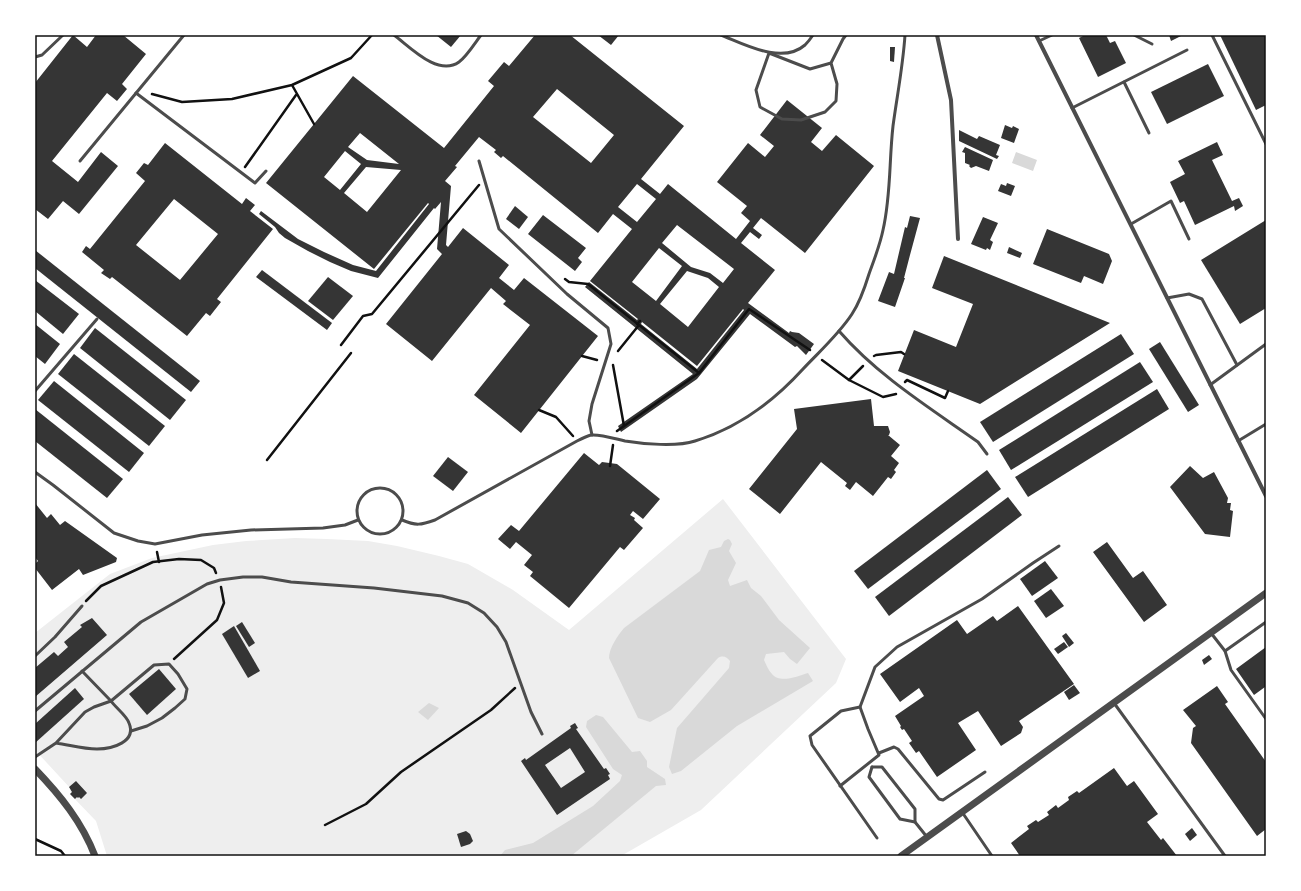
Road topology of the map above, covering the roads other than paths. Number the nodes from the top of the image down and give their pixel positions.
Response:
1 (63, 35) edge
2 (184, 35) edge
3 (394, 35) edge
4 (481, 35) edge
5 (721, 35) edge
6 (813, 35) edge
7 (846, 35) edge
8 (905, 35) edge
9 (937, 35) edge
10 (1036, 35) edge
11 (1052, 35) edge
12 (1134, 35) edge
13 (1212, 35) edge
14 (1039, 42) junction
15 (1152, 44) dead end
16 (1187, 50) dead end
17 (769, 53) junction
18 (35, 57) edge
19 (831, 64) junction
20 (1124, 82) junction
21 (137, 92) junction
22 (1072, 108) junction
23 (1149, 133) dead end
24 (1266, 144) edge
25 (80, 161) dead end
26 (479, 161) dead end
27 (266, 171) dead end
28 (1131, 224) junction
29 (958, 239) dead end
30 (1189, 239) dead end
31 (1167, 298) junction
32 (97, 319) dead end
33 (839, 331) junction
34 (1266, 344) edge
35 (1237, 365) junction
36 (1210, 385) junction
37 (35, 391) edge
38 (1266, 424) edge
39 (592, 435) junction
40 (1238, 441) junction
41 (987, 454) dead end
42 (35, 472) edge
43 (1266, 496) edge
44 (358, 520) junction
45 (402, 520) junction
46 (1059, 546) dead end
47 (1266, 593) edge
48 (82, 606) dead end
49 (1266, 622) edge
50 (1211, 633) junction
51 (1225, 651) junction
52 (35, 656) edge
53 (82, 671) junction
54 (110, 701) junction
55 (1114, 703) junction
56 (860, 707) junction
57 (35, 711) edge
58 (1266, 718) edge
59 (131, 731) junction
60 (542, 734) dead end
61 (56, 743) junction
62 (879, 753) junction
63 (35, 757) edge
64 (869, 764) junction
65 (872, 767) junction
66 (35, 769) edge
67 (985, 772) dead end
68 (840, 786) junction
69 (962, 812) junction
70 (915, 822) junction
71 (927, 837) junction
72 (877, 838) dead end
73 (95, 856) edge
74 (901, 856) edge
75 (992, 856) edge
76 (1225, 856) edge

1 - 18 lane
2 - 21 lane
3 - 4 lane
5 - 17 lane
6 - 17 lane
7 - 19 lane
8 - 33 lane
9 - 29 street
10 - 14 street
11 - 14 lane
12 - 15 lane
13 - 24 lane
14 - 22 street
16 - 20 lane
17 - 19 lane
17 - 19 lane
20 - 22 lane
20 - 23 lane
21 - 25 lane
21 - 27 lane
22 - 28 street
26 - 39 lane
28 - 30 lane
28 - 31 street
31 - 35 lane
31 - 36 street
32 - 37 lane
33 - 39 lane
33 - 41 lane
34 - 35 lane
35 - 36 lane
36 - 40 street
38 - 40 lane
39 - 45 lane
40 - 43 street
42 - 44 lane
44 - 45 lane
44 - 45 lane
46 - 56 lane
47 - 50 street
48 - 52 lane
49 - 51 lane
50 - 51 lane
50 - 55 street
51 - 58 lane
53 - 54 lane
53 - 57 lane
53 - 60 lane
54 - 59 lane
54 - 59 lane
54 - 61 lane
55 - 69 street
55 - 76 lane
56 - 62 lane
56 - 68 lane
59 - 61 lane
61 - 63 lane
62 - 64 lane
62 - 67 lane
64 - 65 lane
64 - 68 lane
65 - 70 lane
65 - 70 lane
66 - 73 street
68 - 72 lane
69 - 71 street
69 - 75 lane
70 - 71 lane
71 - 74 street

